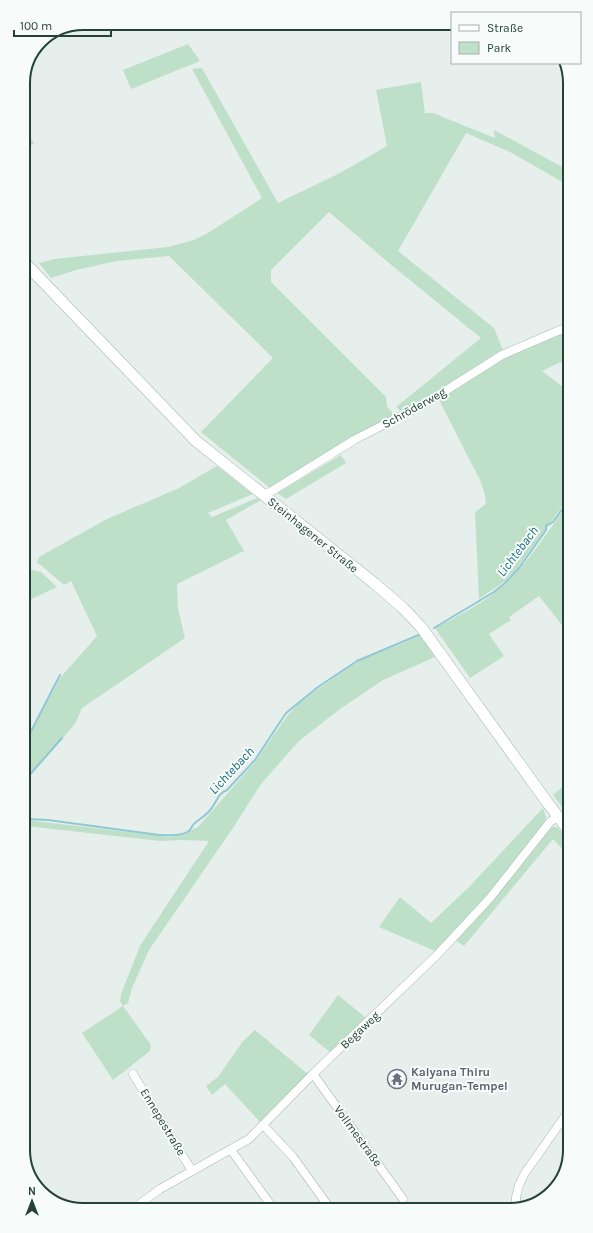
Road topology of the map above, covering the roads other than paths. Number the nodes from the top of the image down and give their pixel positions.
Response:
1 (30, 268) edge
2 (563, 329) edge
3 (264, 495) junction
4 (557, 817) junction
5 (563, 824) edge
6 (134, 1074) dead end
7 (313, 1074) junction
8 (563, 1119) edge
9 (263, 1125) junction
10 (231, 1150) junction
11 (192, 1171) junction
12 (403, 1199) dead end
13 (516, 1202) edge
14 (141, 1203) edge
15 (269, 1203) edge
16 (325, 1203) edge

1 - 3 main road, Steinhagener Straße
2 - 3 street, Schröderweg
3 - 4 main road, Steinhagener Straße
4 - 5 main road, Steinhagener Straße
4 - 7 street, Begaweg
6 - 11 street, Ennepestraße
7 - 9 street, Begaweg
7 - 12 street, Vollmestraße
8 - 13 street
9 - 10 street, Begaweg
9 - 16 street
10 - 11 street, Begaweg
10 - 15 street
11 - 14 street, Begaweg

